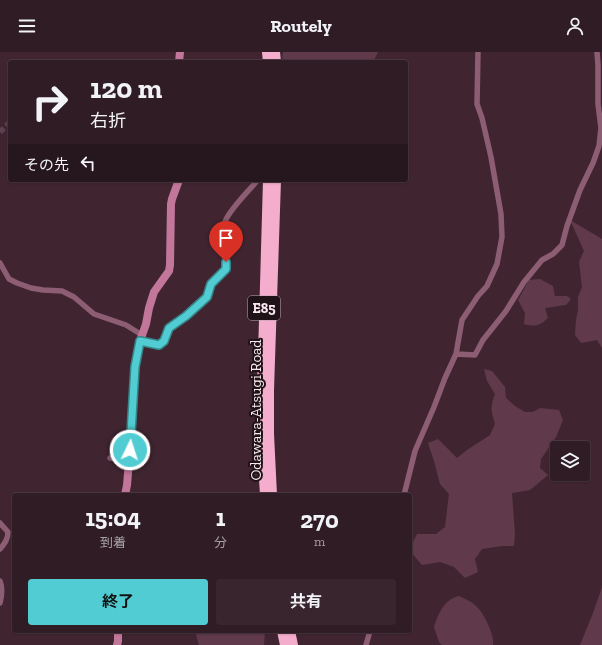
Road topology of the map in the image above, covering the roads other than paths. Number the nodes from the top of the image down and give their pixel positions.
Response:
1 (478, 52) edge
2 (597, 52) edge
3 (179, 182) edge
4 (256, 182) edge
5 (268, 182) edge
6 (276, 182) edge
7 (271, 226) junction
8 (0, 263) edge
9 (141, 338) junction
10 (456, 354) junction
11 (265, 390) junction
12 (110, 458) dead end
13 (128, 461) junction
14 (125, 493) edge
15 (265, 493) edge
16 (272, 493) edge
17 (404, 493) edge
18 (0, 523) edge
19 (0, 549) edge
20 (0, 581) edge
21 (0, 603) edge
22 (118, 633) edge
23 (282, 633) edge
24 (290, 633) edge
25 (369, 633) edge
26 (118, 644) edge
27 (285, 645) edge
28 (293, 645) edge
29 (366, 645) edge

1 - 10 street
2 - 10 street
3 - 9 street
4 - 9 street
5 - 7 highway, Odawara-Atsugi Road / E85
6 - 7 highway, Odawara-Atsugi Road / E85
7 - 11 highway, Odawara-Atsugi Road / E85
8 - 9 street
9 - 13 street
10 - 17 street
11 - 15 highway, Odawara-Atsugi Road / E85
11 - 16 highway, Odawara-Atsugi Road / E85
12 - 13 street
13 - 14 street
18 - 19 street
20 - 21 street
22 - 26 street
23 - 27 highway
24 - 28 highway
25 - 29 street

